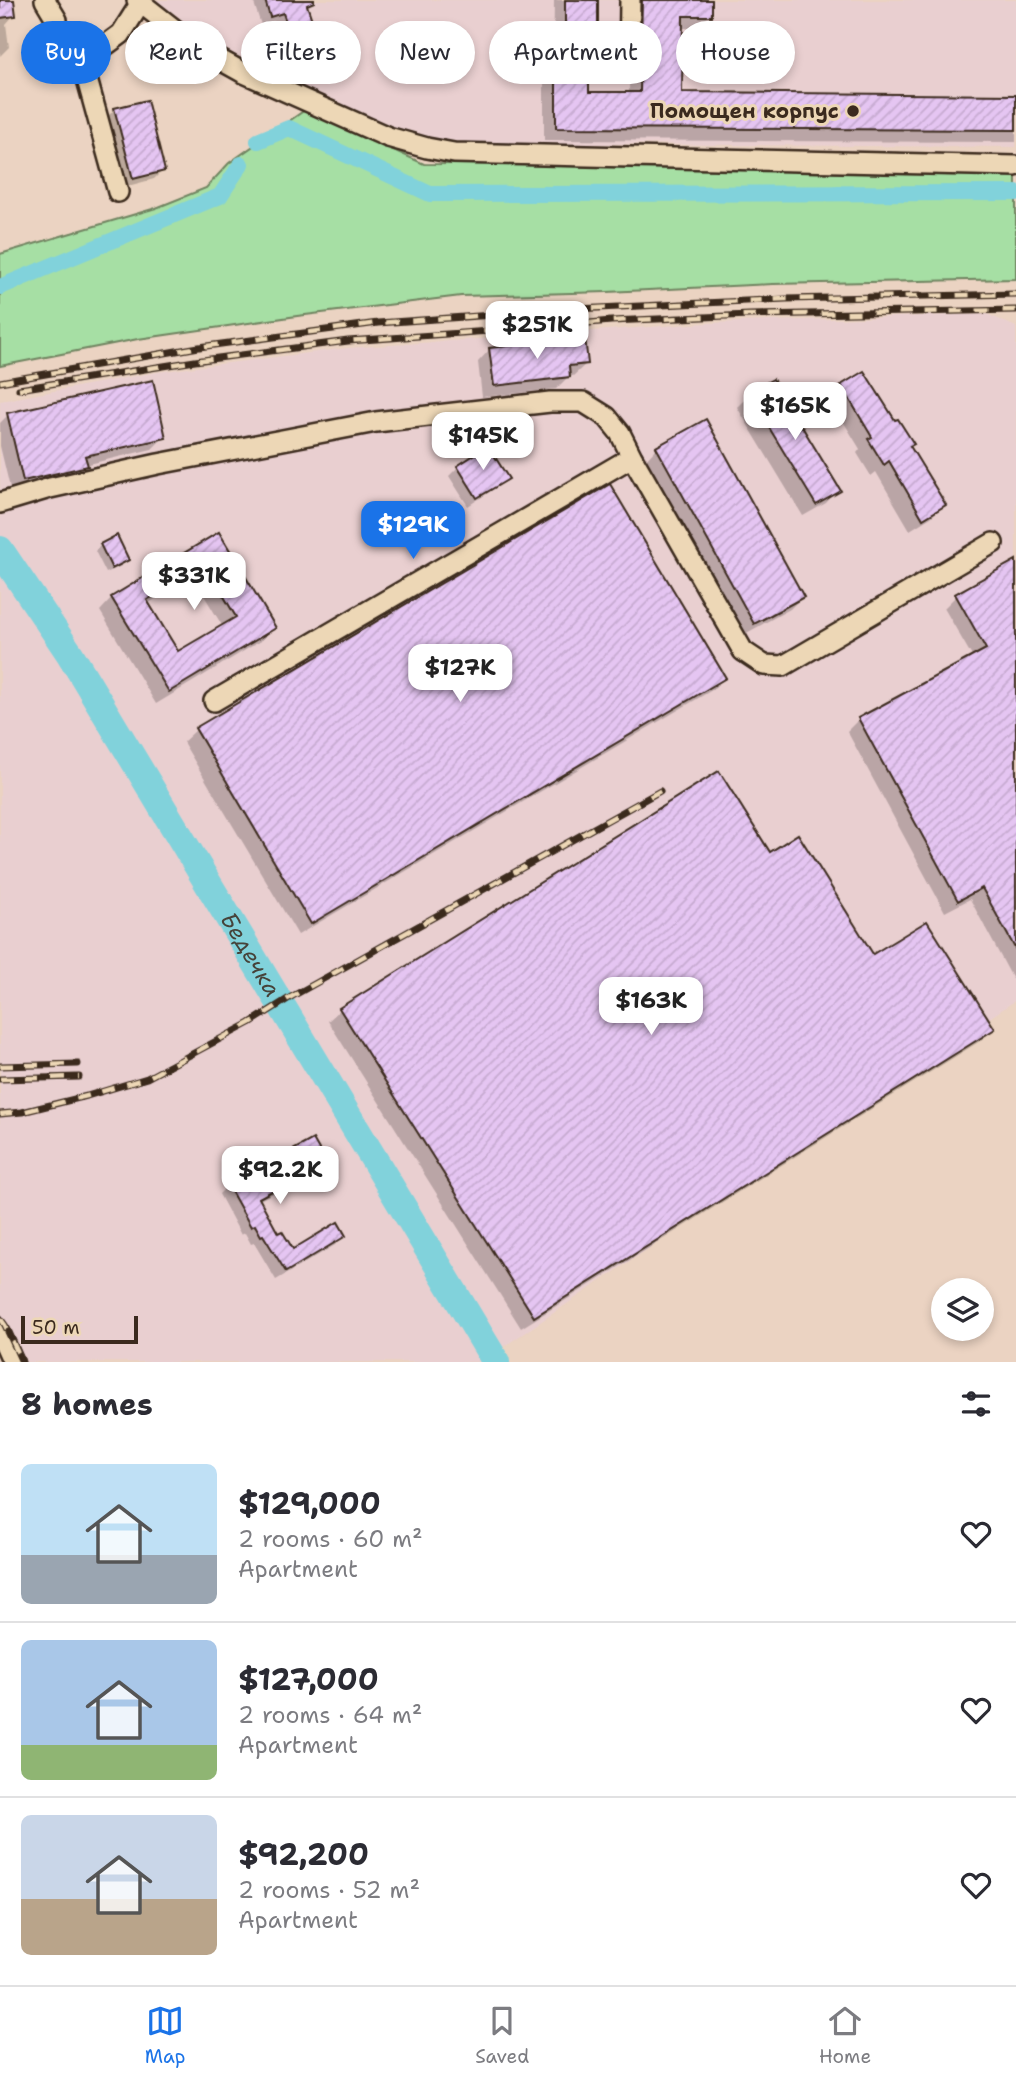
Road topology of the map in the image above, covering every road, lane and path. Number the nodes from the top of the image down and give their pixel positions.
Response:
1 (45, 0) edge
2 (630, 0) edge
3 (138, 2) edge
4 (57, 20) dead end
5 (630, 21) edge
6 (1016, 166) edge
7 (118, 191) dead end
8 (632, 457) junction
9 (0, 503) edge
10 (993, 543) dead end
11 (214, 701) dead end
12 (0, 1333) edge
13 (13, 1362) edge

1 - 4 street
2 - 5 street
3 - 6 street
3 - 7 street
8 - 9 street
8 - 10 street
8 - 11 street
12 - 13 street

